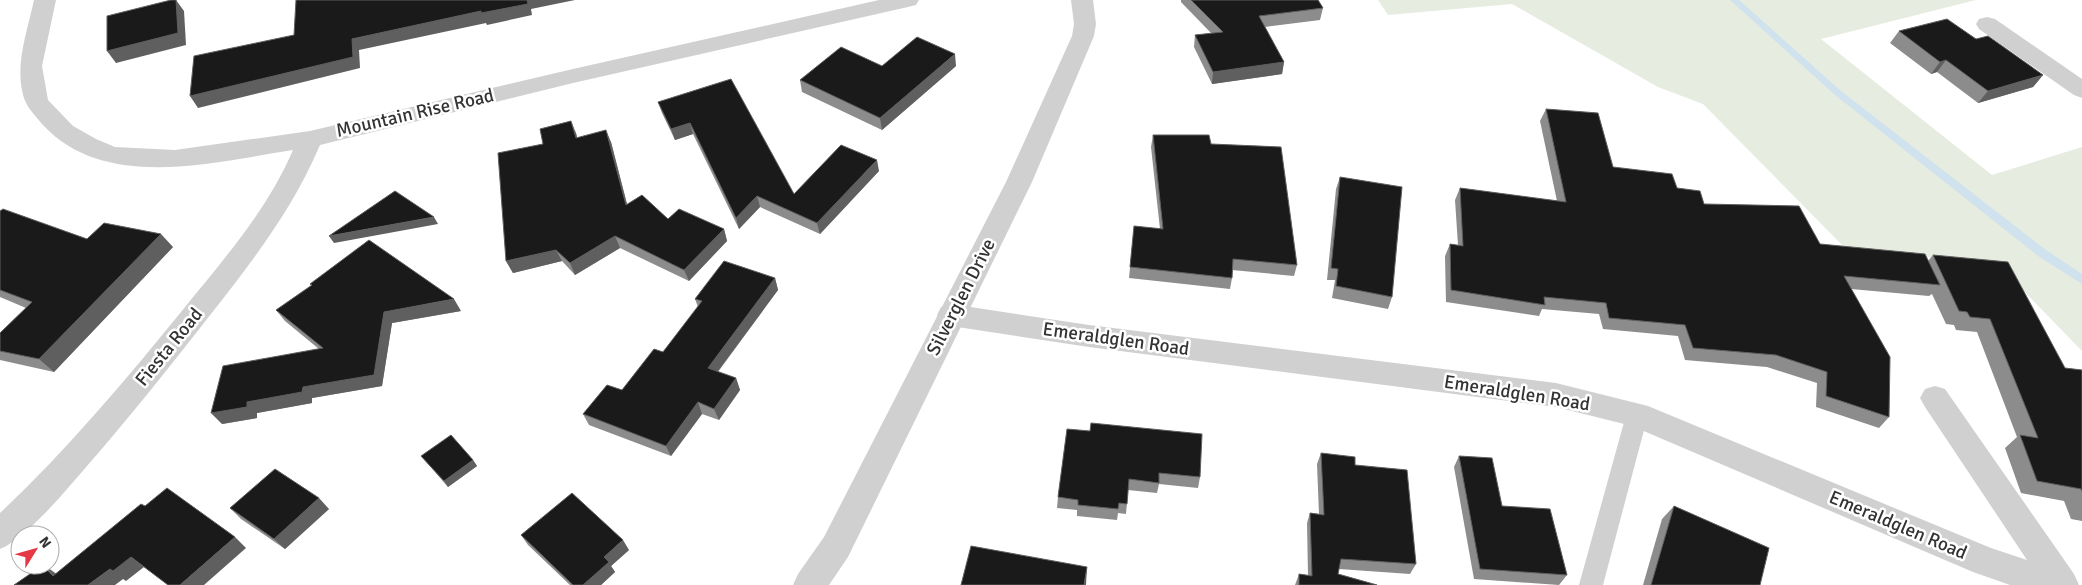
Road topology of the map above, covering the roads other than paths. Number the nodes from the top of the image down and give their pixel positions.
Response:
1 (45, 0) edge
2 (908, 0) edge
3 (1082, 0) edge
4 (1988, 24) dead end
5 (2082, 90) edge
6 (310, 138) junction
7 (951, 315) junction
8 (1935, 398) dead end
9 (1637, 415) junction
10 (0, 534) edge
11 (810, 585) edge
12 (1591, 585) edge
13 (2053, 585) edge
14 (2062, 585) edge

1 - 6 street, Mountain Rise Road
2 - 6 street, Mountain Rise Road
3 - 7 street, Silverglen Drive
4 - 5 street
6 - 10 street, Fiesta Road
7 - 9 street, Emeraldglen Road
7 - 11 street, Silverglen Drive
8 - 14 street
9 - 12 lane
9 - 13 street, Emeraldglen Road

